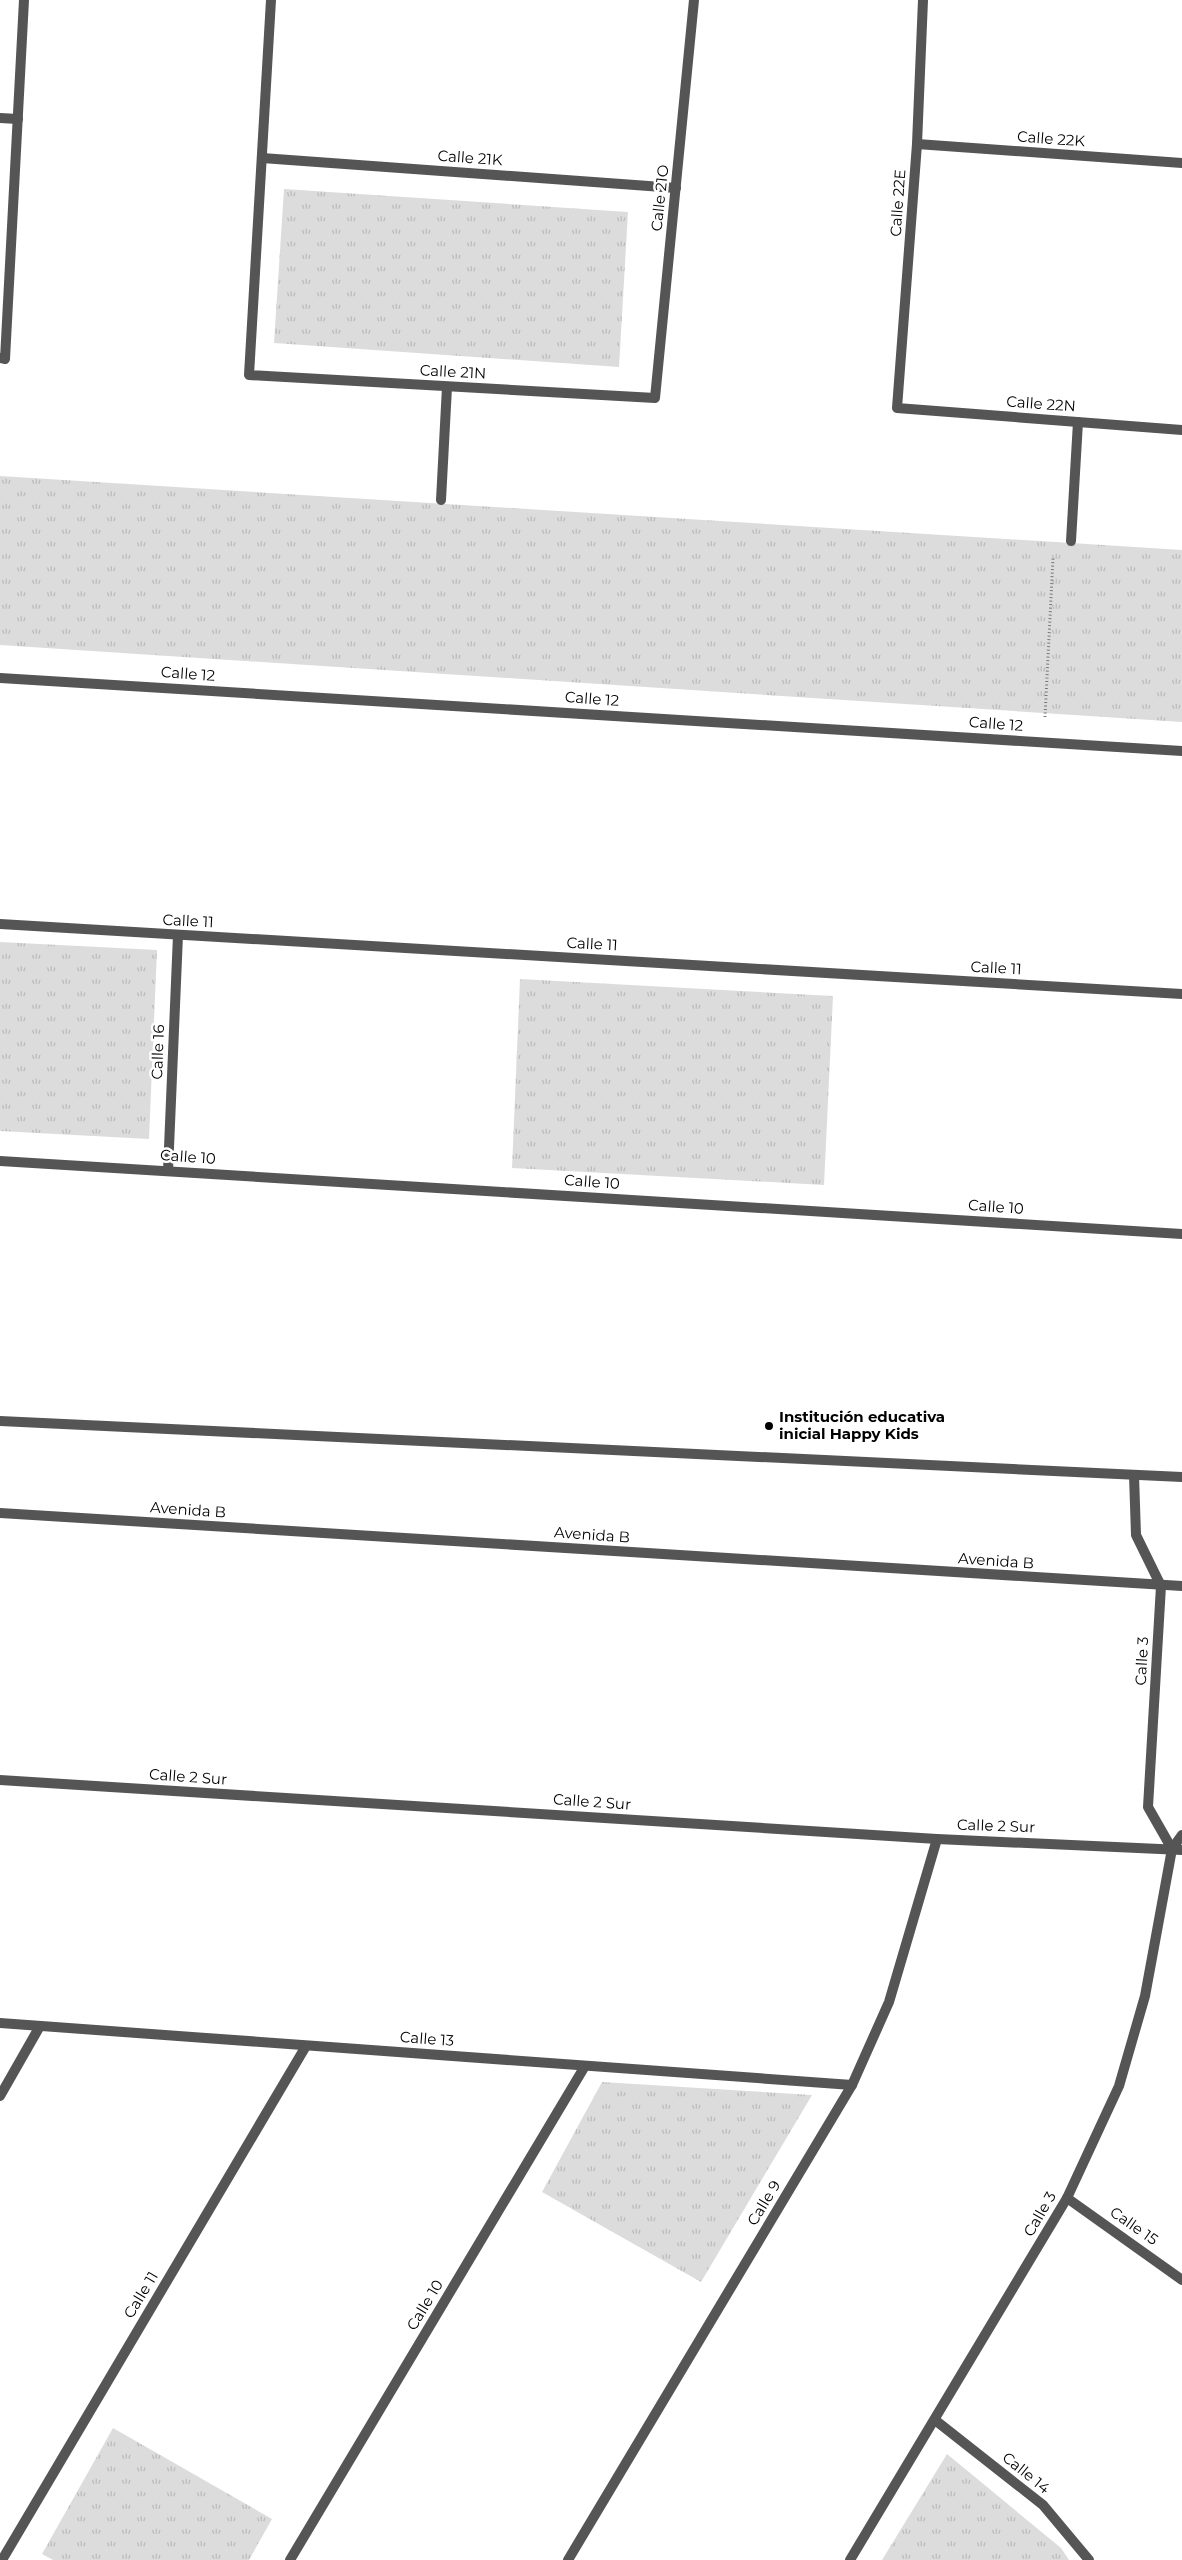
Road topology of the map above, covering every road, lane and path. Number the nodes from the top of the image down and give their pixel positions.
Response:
1 (24, 0) edge
2 (272, 0) edge
3 (694, 0) edge
4 (923, 0) edge
5 (0, 118) edge
6 (18, 119) junction
7 (917, 144) junction
8 (262, 158) junction
9 (1182, 163) edge
10 (676, 188) junction
11 (2, 359) edge
12 (447, 386) junction
13 (655, 398) joint
14 (897, 408) joint
15 (1078, 422) junction
16 (1182, 430) edge
17 (441, 500) dead end
18 (1071, 541) dead end
19 (1053, 550) dead end
20 (0, 678) edge
21 (1044, 742) junction
22 (1182, 751) edge
23 (0, 924) edge
24 (178, 935) junction
25 (1182, 994) edge
26 (0, 1161) edge
27 (168, 1170) junction
28 (1182, 1234) edge
29 (0, 1421) edge
30 (1134, 1475) junction
31 (1182, 1477) edge
32 (0, 1513) edge
33 (1161, 1586) junction
34 (1182, 1586) edge
35 (0, 1780) edge
36 (1182, 1835) edge
37 (936, 1839) junction
38 (1177, 1849) edge
39 (0, 2024) edge
40 (40, 2026) junction
41 (306, 2046) junction
42 (585, 2066) junction
43 (852, 2085) junction
44 (0, 2096) edge
45 (1067, 2198) junction
46 (1182, 2280) edge
47 (935, 2420) junction
48 (2, 2560) edge
49 (290, 2560) edge
50 (568, 2560) edge
51 (850, 2560) edge
52 (1089, 2560) edge

1 - 6 street
2 - 8 street
3 - 10 street, Calle 21O
4 - 7 street, Calle 22E
5 - 6 street
6 - 11 street
7 - 9 street, Calle 22K
7 - 14 street, Calle 22E
8 - 10 street, Calle 21K
8 - 12 street, Calle 21N
10 - 13 street, Calle 21O
12 - 13 street, Calle 21N
12 - 17 street
14 - 15 street, Calle 22N
15 - 16 street, Calle 22N
15 - 18 street
19 - 21 path
20 - 21 street, Calle 12
21 - 22 street, Calle 12
23 - 24 street, Calle 11
24 - 25 street, Calle 11
24 - 27 street, Calle 16
26 - 27 street, Calle 10
27 - 28 street, Calle 10
29 - 30 street
30 - 31 street
30 - 33 street, Calle 3
32 - 33 street, Avenida B
33 - 34 street, Avenida B
33 - 38 street, Calle 3
35 - 37 street, Calle 2 Sur
36 - 38 street, Calle 3
37 - 38 street, Calle 2 Sur
37 - 43 street, Calle 9
38 - 45 street, Calle 3
39 - 40 street, Calle 13
40 - 41 street, Calle 13
40 - 44 street
41 - 42 street, Calle 13
41 - 48 street, Calle 11
42 - 43 street, Calle 13
42 - 49 street, Calle 10
43 - 50 street, Calle 9
45 - 46 street, Calle 15
45 - 47 street, Calle 3
47 - 51 street, Calle 3
47 - 52 street, Calle 14

